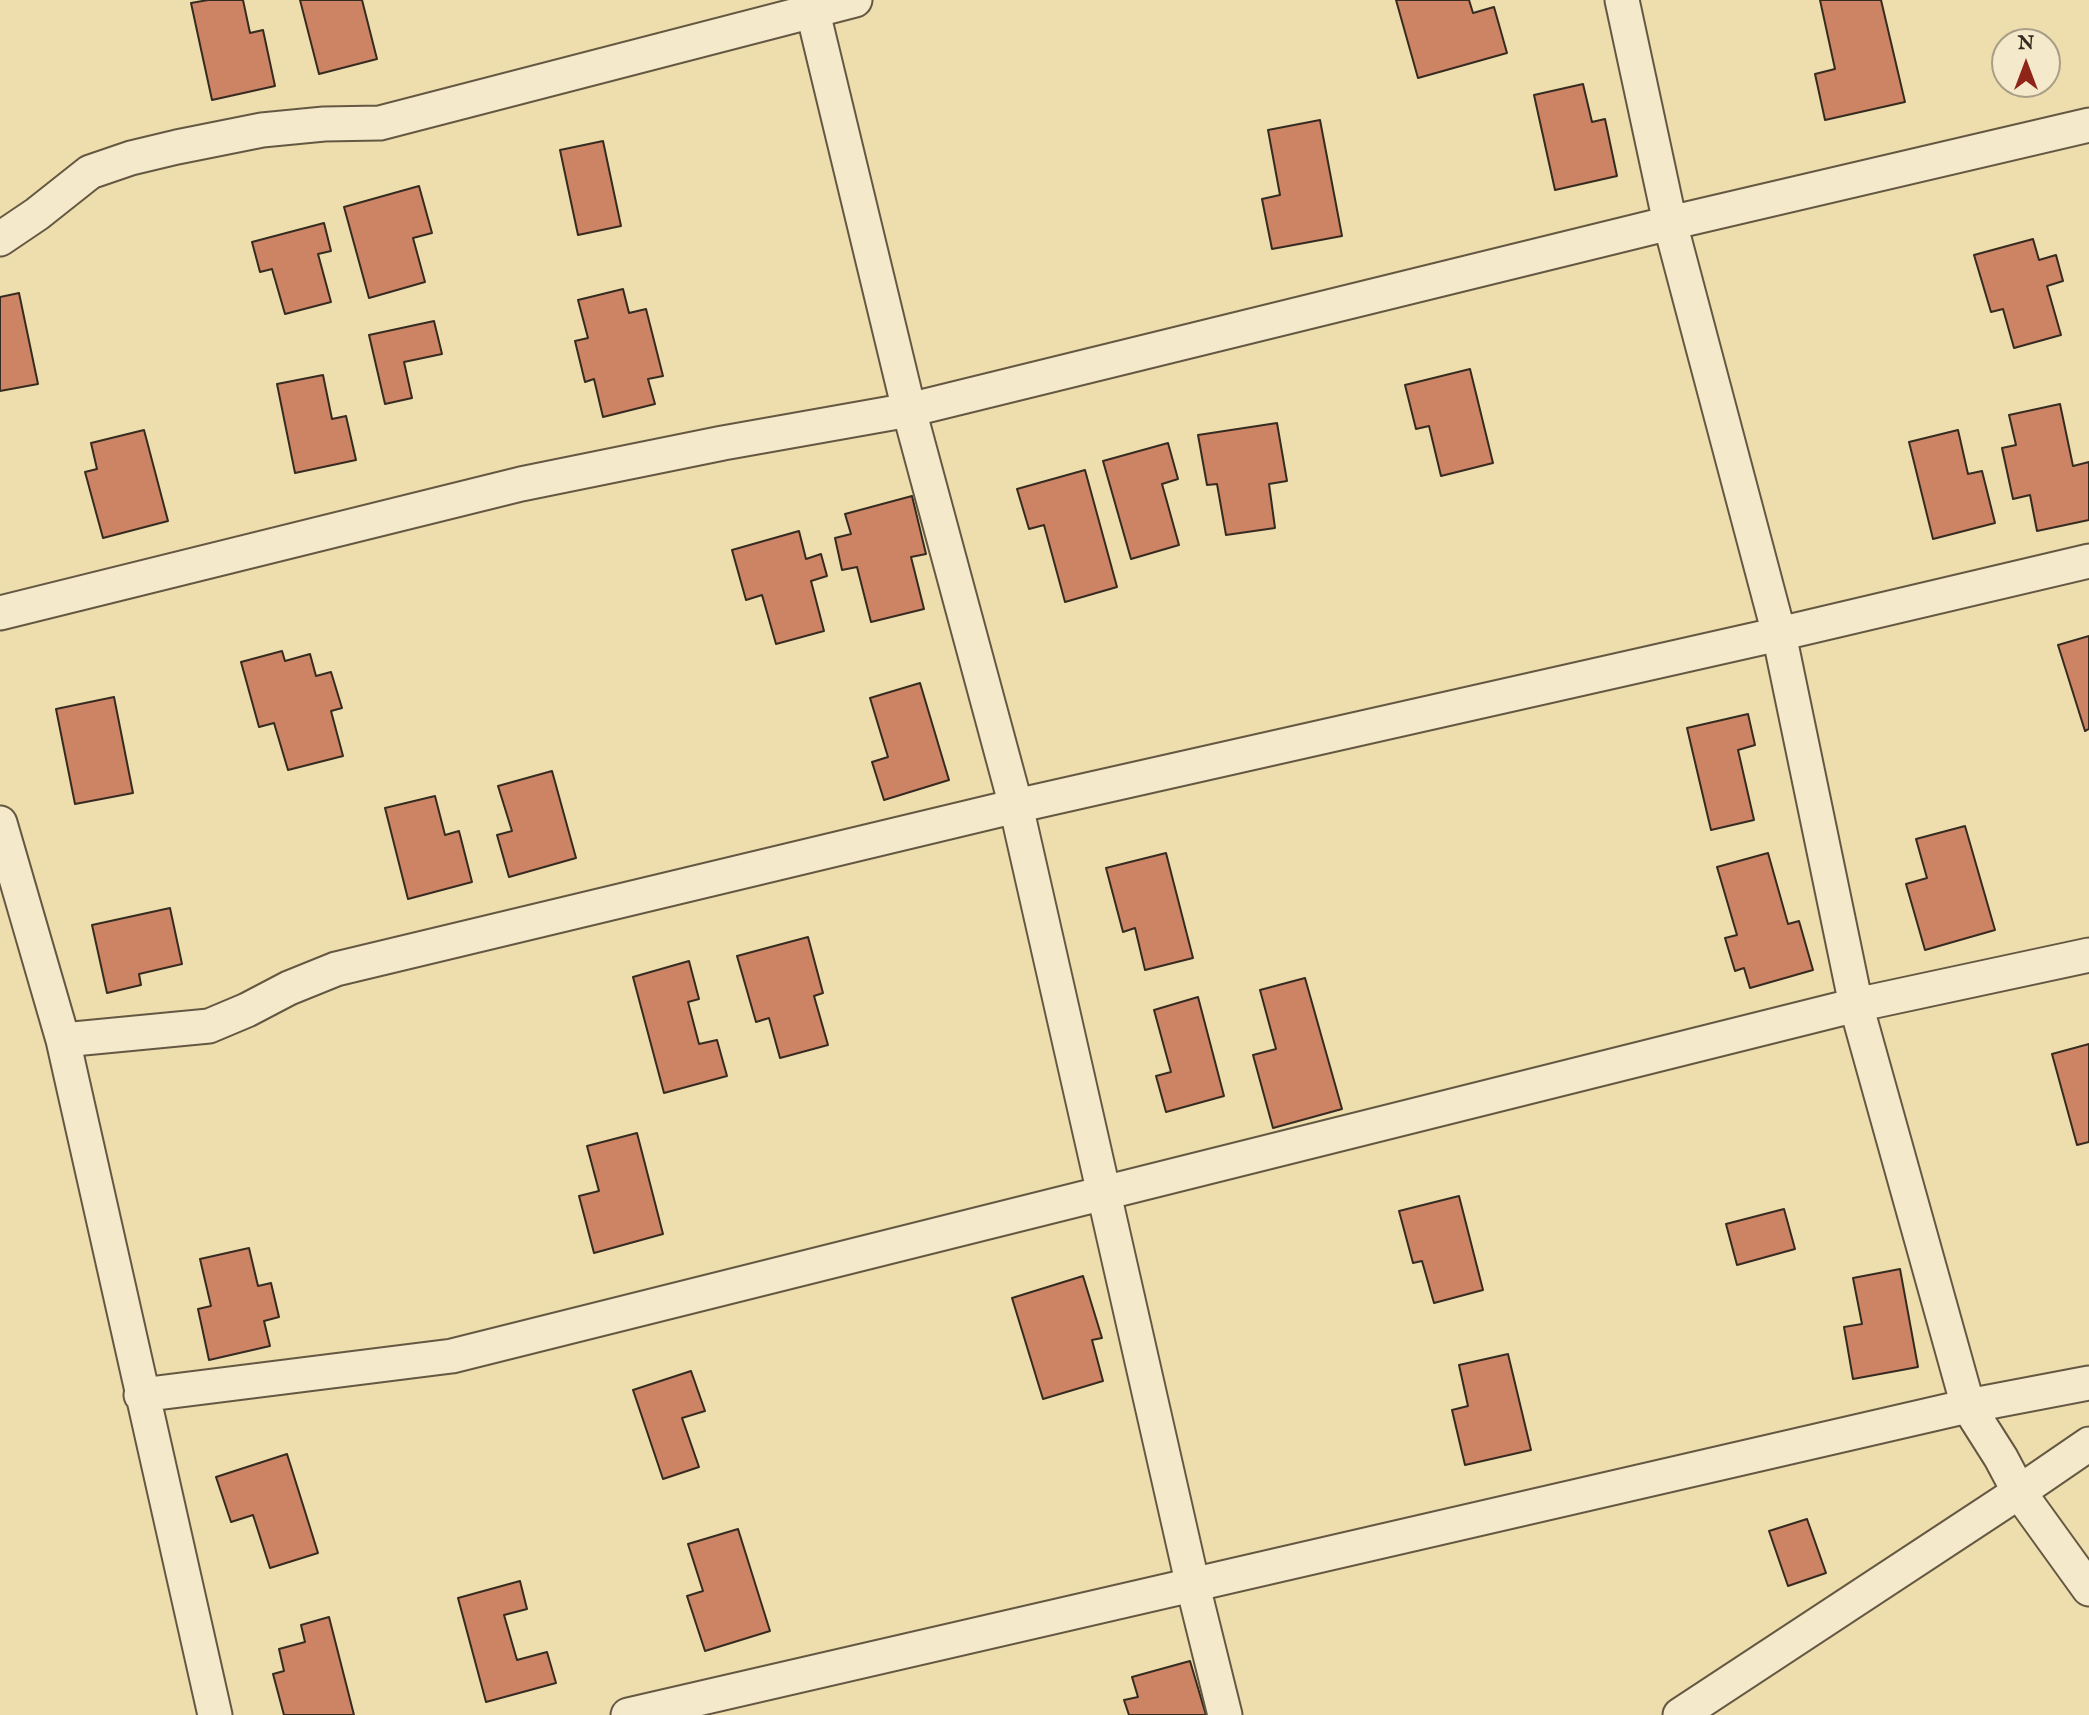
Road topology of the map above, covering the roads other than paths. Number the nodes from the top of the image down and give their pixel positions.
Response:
1 (855, 0) edge
2 (1622, 0) edge
3 (811, 5) edge
4 (2089, 125) edge
5 (1670, 223) junction
6 (0, 239) edge
7 (909, 410) junction
8 (2089, 561) edge
9 (0, 613) edge
10 (1779, 634) junction
11 (1016, 806) junction
12 (0, 823) edge
13 (2089, 955) edge
14 (1856, 1005) junction
15 (63, 1040) junction
16 (1105, 1194) junction
17 (2089, 1383) edge
18 (141, 1395) junction
19 (1968, 1406) junction
20 (2089, 1444) edge
21 (2019, 1492) junction
22 (1193, 1586) junction
23 (2089, 1589) edge
24 (215, 1715) edge
25 (628, 1715) edge
26 (1225, 1715) edge
27 (1680, 1715) edge

1 - 3 street
2 - 5 street
3 - 6 street
3 - 7 street
4 - 5 street
5 - 7 street
5 - 10 street
7 - 9 street
7 - 11 street
8 - 10 street
10 - 11 street
10 - 14 street
11 - 15 street
11 - 16 street
12 - 15 street
13 - 14 street
14 - 16 street
14 - 19 street
15 - 18 street
16 - 18 street
16 - 22 street
17 - 19 street
18 - 24 street
19 - 21 street
19 - 22 street
20 - 21 street
21 - 23 street
21 - 27 street
22 - 25 street
22 - 26 street

